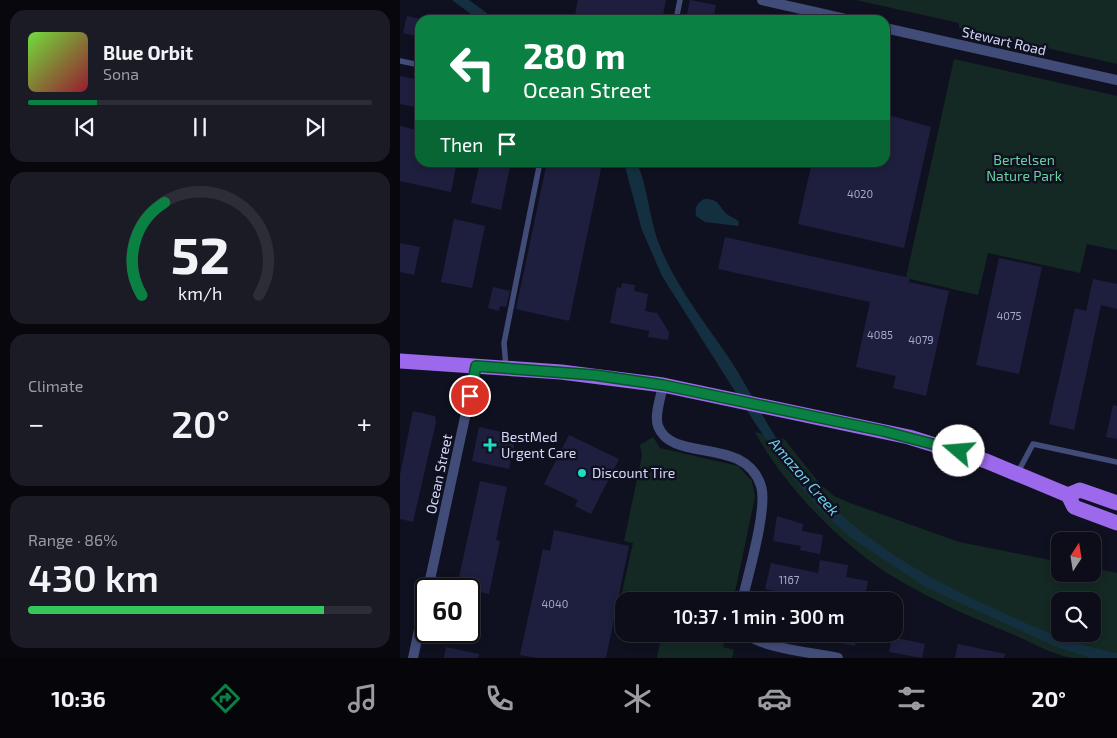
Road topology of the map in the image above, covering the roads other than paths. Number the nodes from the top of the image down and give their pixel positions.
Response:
1 (680, 0) edge
2 (762, 0) edge
3 (677, 15) edge
4 (828, 15) edge
5 (890, 29) edge
6 (400, 61) edge
7 (415, 64) edge
8 (1117, 80) edge
9 (539, 167) edge
10 (400, 361) edge
11 (476, 366) junction
12 (506, 368) junction
13 (663, 385) junction
14 (1117, 462) edge
15 (1018, 474) junction
16 (1068, 495) junction
17 (1117, 503) edge
18 (1117, 523) edge
19 (430, 578) edge
20 (744, 592) edge
21 (761, 642) edge
22 (416, 643) edge
23 (413, 658) edge
24 (838, 658) edge

1 - 3 lane
2 - 4 street
5 - 8 street, Stewart Road
6 - 7 lane
9 - 12 lane
10 - 11 main road
11 - 12 main road
11 - 19 street, Ocean Street
12 - 13 main road
13 - 15 main road
13 - 20 street
14 - 15 lane
15 - 16 main road
16 - 17 main road
16 - 18 main road
21 - 24 street
22 - 23 street

